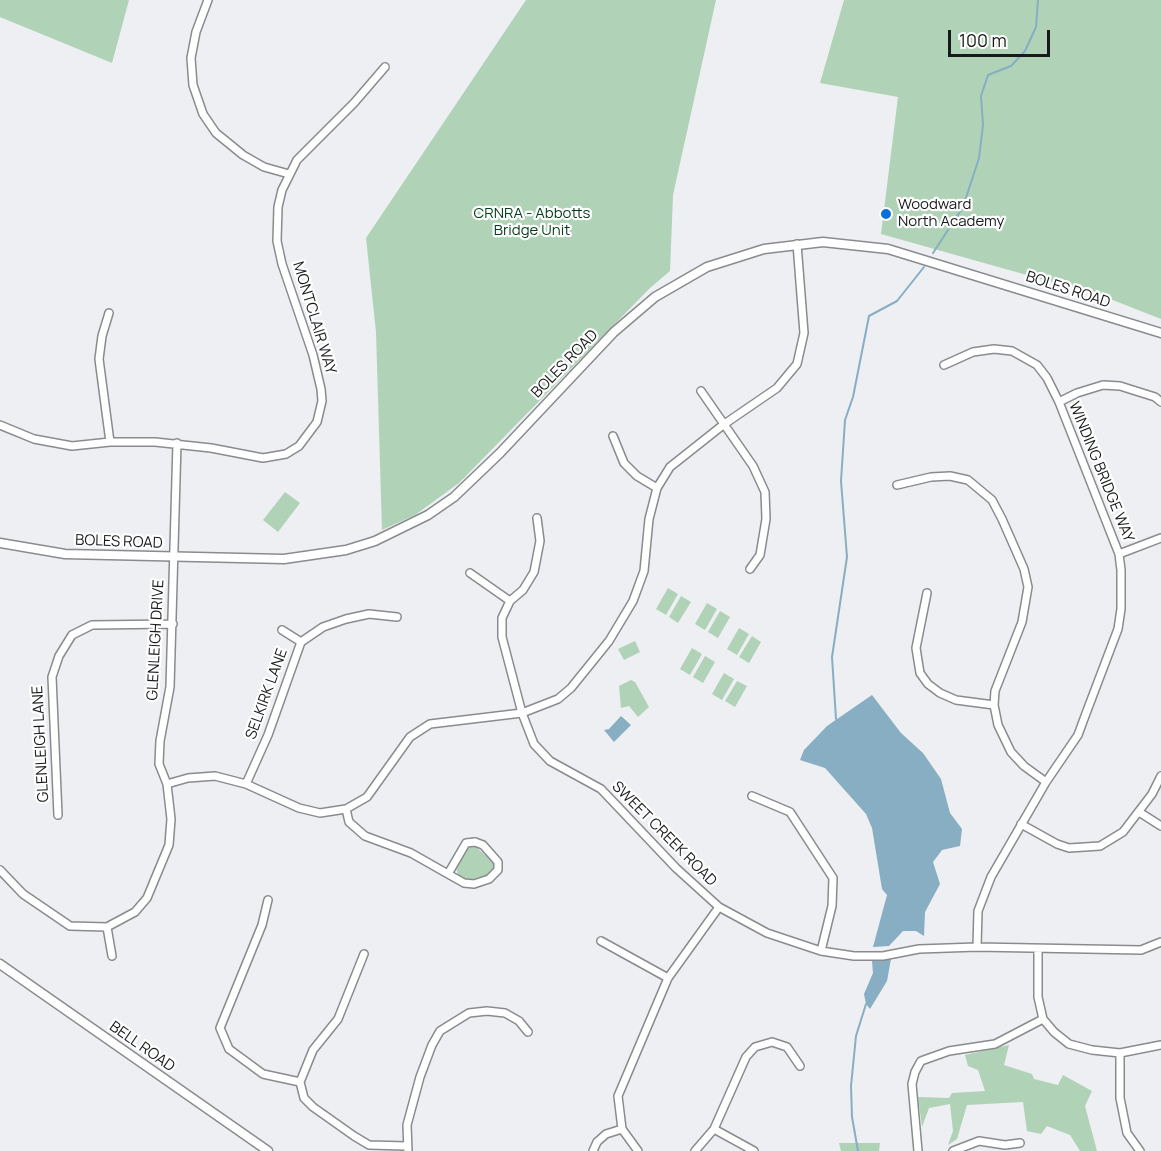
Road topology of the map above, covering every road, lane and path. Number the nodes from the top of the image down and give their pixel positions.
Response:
1 (208, 0) edge
2 (384, 67) dead end
3 (289, 174) junction
4 (797, 244) junction
5 (109, 313) dead end
6 (1161, 333) edge
7 (944, 364) dead end
8 (701, 391) dead end
9 (1059, 402) junction
10 (1161, 402) edge
11 (0, 425) edge
12 (723, 425) junction
13 (613, 436) dead end
14 (110, 441) junction
15 (177, 443) junction
16 (897, 485) dead end
17 (657, 489) junction
18 (537, 518) dead end
19 (1161, 538) edge
20 (0, 543) edge
21 (1119, 554) junction
22 (172, 558) junction
23 (750, 569) dead end
24 (470, 573) dead end
25 (927, 594) dead end
26 (510, 601) junction
27 (397, 617) dead end
28 (173, 624) junction
29 (282, 630) dead end
30 (301, 642) junction
31 (994, 705) junction
32 (522, 713) junction
33 (1161, 776) edge
34 (1046, 782) junction
35 (167, 784) junction
36 (246, 784) junction
37 (752, 796) dead end
38 (346, 809) junction
39 (1139, 812) junction
40 (58, 815) dead end
41 (1021, 824) junction
42 (1161, 826) edge
43 (0, 870) edge
44 (448, 874) junction
45 (268, 900) dead end
46 (719, 907) junction
47 (106, 927) junction
48 (601, 941) dead end
49 (1161, 942) edge
50 (977, 947) junction
51 (1038, 949) junction
52 (821, 951) junction
53 (364, 954) dead end
54 (112, 956) dead end
55 (0, 964) edge
56 (668, 978) junction
57 (1043, 1019) junction
58 (528, 1032) dead end
59 (1161, 1045) edge
60 (1120, 1053) junction
61 (800, 1066) dead end
62 (300, 1082) junction
63 (622, 1129) junction
64 (714, 1129) junction
65 (1020, 1143) dead end
66 (407, 1149) edge
67 (268, 1151) edge
68 (593, 1151) edge
69 (638, 1151) edge
70 (695, 1151) edge
71 (754, 1151) edge
72 (918, 1151) edge
73 (953, 1151) edge
74 (1140, 1151) edge

1 - 3 street
2 - 3 street, MONTCLAIR WAY
3 - 15 street, MONTCLAIR WAY
4 - 6 street, BOLES ROAD
4 - 12 street
4 - 22 street, BOLES ROAD
5 - 14 street
7 - 9 street, WINDING BRIDGE WAY
8 - 12 street
9 - 10 street
9 - 21 street, WINDING BRIDGE WAY
11 - 14 street, MONTCLAIR WAY
12 - 17 street
12 - 23 street
13 - 17 street
14 - 15 street, MONTCLAIR WAY
15 - 22 street, GLENLEIGH DRIVE
16 - 31 street
17 - 32 street
18 - 26 street, SWEET CREEK ROAD
19 - 21 street
20 - 22 street, BOLES ROAD
21 - 34 street, WINDING BRIDGE WAY
22 - 28 street, GLENLEIGH DRIVE
24 - 26 street
25 - 31 street
26 - 32 street, SWEET CREEK ROAD
27 - 30 street, SELKIRK LANE
28 - 35 street, GLENLEIGH DRIVE
28 - 40 street, GLENLEIGH LANE
29 - 30 street
30 - 36 street, SELKIRK LANE
31 - 34 street
32 - 38 street
32 - 46 street, SWEET CREEK ROAD
33 - 39 street
34 - 41 street, WINDING BRIDGE WAY
35 - 36 street
35 - 47 street, GLENLEIGH DRIVE
36 - 38 street
37 - 52 street
38 - 44 street
39 - 41 street
39 - 42 street
41 - 50 street, WINDING BRIDGE WAY
43 - 47 street, GLENLEIGH DRIVE
44 - 44 street
45 - 62 street
46 - 52 street, SWEET CREEK ROAD
46 - 56 street
47 - 54 street
48 - 56 street
49 - 51 street, SWEET CREEK ROAD
50 - 51 street, SWEET CREEK ROAD
50 - 52 street, SWEET CREEK ROAD
51 - 57 street
53 - 62 street
55 - 67 street, BELL ROAD
56 - 63 street
57 - 60 street
57 - 72 street
58 - 66 street
59 - 60 street
60 - 74 street
61 - 64 street
62 - 66 street
63 - 68 street
63 - 69 street
64 - 70 street
64 - 71 street
65 - 73 street

